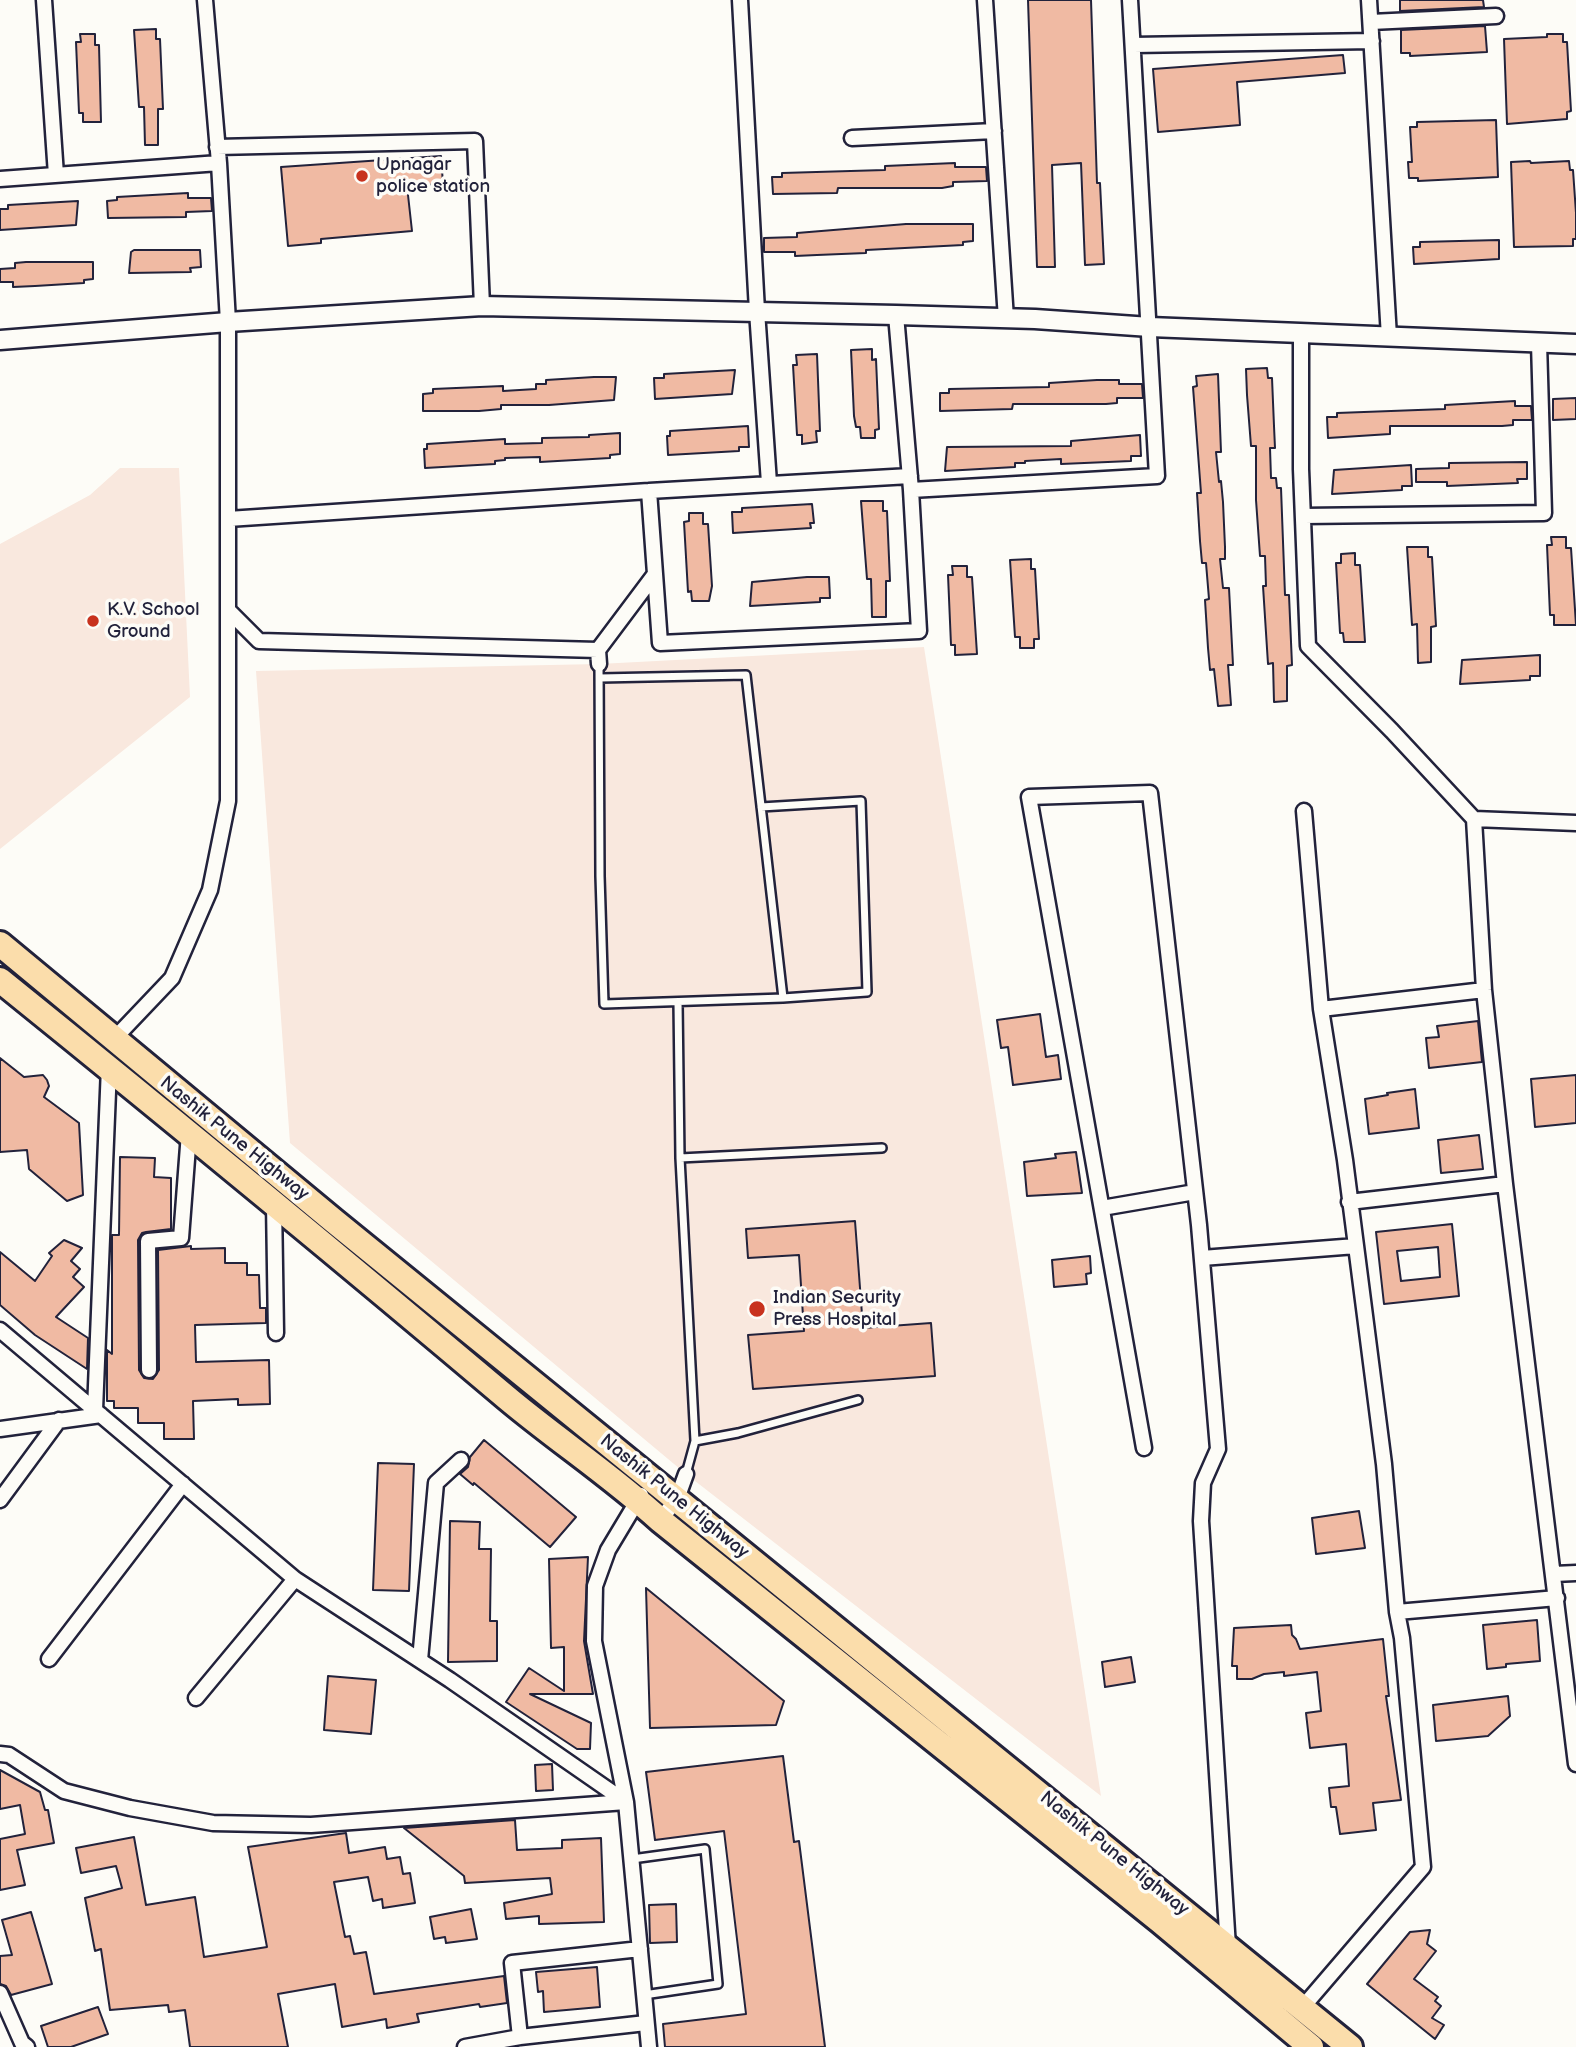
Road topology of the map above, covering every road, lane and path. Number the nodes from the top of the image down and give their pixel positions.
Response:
1 (44, 0) edge
2 (205, 0) edge
3 (740, 0) edge
4 (985, 0) edge
5 (1130, 0) edge
6 (1369, 0) edge
7 (1496, 16) dead end
8 (1371, 22) junction
9 (1371, 41) junction
10 (1134, 45) junction
11 (994, 131) junction
12 (852, 138) dead end
13 (217, 146) junction
14 (219, 163) junction
15 (56, 175) junction
16 (0, 179) edge
17 (482, 306) junction
18 (757, 311) junction
19 (897, 315) junction
20 (1006, 319) junction
21 (228, 322) junction
22 (1150, 327) junction
23 (1301, 334) junction
24 (1390, 337) junction
25 (0, 340) edge
26 (1539, 344) junction
27 (1576, 344) edge
28 (769, 483) junction
29 (911, 483) junction
30 (649, 491) junction
31 (1304, 516) junction
32 (228, 520) junction
33 (655, 574) junction
34 (228, 610) junction
35 (599, 664) junction
36 (761, 807) junction
37 (1304, 811) dead end
38 (1474, 819) junction
39 (1576, 823) edge
40 (0, 944) edge
41 (0, 980) edge
42 (1484, 990) junction
43 (783, 999) junction
44 (678, 1002) junction
45 (1321, 1009) junction
46 (114, 1039) junction
47 (109, 1068) junction
48 (189, 1133) junction
49 (881, 1148) dead end
50 (680, 1158) junction
51 (1505, 1184) junction
52 (1195, 1192) junction
53 (274, 1202) junction
54 (1349, 1202) junction
55 (1102, 1208) junction
56 (1356, 1246) junction
57 (1202, 1258) junction
58 (0, 1330) edge
59 (276, 1334) dead end
60 (149, 1370) dead end
61 (858, 1400) dead end
62 (98, 1412) junction
63 (59, 1420) junction
64 (0, 1429) edge
65 (695, 1441) junction
66 (1144, 1448) dead end
67 (461, 1460) dead end
68 (686, 1474) joint
69 (650, 1478) junction
70 (183, 1484) junction
71 (677, 1499) junction
72 (0, 1500) edge
73 (638, 1500) junction
74 (660, 1520) junction
75 (1576, 1573) edge
76 (1554, 1574) junction
77 (295, 1579) junction
78 (1558, 1598) junction
79 (1397, 1612) junction
80 (1576, 1648) edge
81 (49, 1659) dead end
82 (420, 1660) junction
83 (1565, 1663) junction
84 (196, 1698) dead end
85 (0, 1754) edge
86 (1576, 1764) edge
87 (626, 1802) junction
88 (631, 1860) junction
89 (1228, 1947) junction
90 (640, 1949) junction
91 (0, 1993) edge
92 (645, 1995) junction
93 (1302, 2008) junction
94 (646, 2023) junction
95 (520, 2037) junction
96 (1306, 2046) edge
97 (27, 2047) edge
98 (465, 2047) edge
99 (649, 2047) edge
100 (1350, 2047) edge

1 - 15 street
2 - 13 street
3 - 18 street
4 - 11 street
5 - 10 street
6 - 8 street
7 - 8 street
8 - 9 street
9 - 10 street
9 - 24 street
10 - 22 street
11 - 12 street
11 - 20 street
13 - 14 street
13 - 17 street
14 - 15 street
14 - 21 street
15 - 16 street
17 - 18 street
17 - 21 street
18 - 19 street
18 - 28 street
19 - 20 street
19 - 29 street
20 - 22 street
21 - 25 street
21 - 32 street
22 - 23 street
22 - 29 street
23 - 24 street
23 - 31 street
24 - 26 street
26 - 27 street
26 - 31 street
28 - 29 street
28 - 30 street
29 - 33 street
30 - 32 street
30 - 33 street
31 - 38 street
32 - 34 street
33 - 35 street
34 - 35 street
34 - 46 street
35 - 36 lane
35 - 44 lane
36 - 43 lane
36 - 43 lane
37 - 45 street
38 - 39 street
38 - 42 street
40 - 46 highway, Nashik Pune Highway
41 - 47 highway, Nashik Pune Highway
42 - 45 street
42 - 51 street
43 - 44 lane
44 - 50 lane
45 - 54 street
46 - 69 highway, Nashik Pune Highway
47 - 48 highway, Nashik Pune Highway
47 - 62 street
48 - 53 highway, Nashik Pune Highway
48 - 60 street
49 - 50 lane
50 - 65 lane
51 - 54 street
51 - 76 street
52 - 55 street
52 - 55 street
52 - 57 street
53 - 59 street
53 - 73 highway, Nashik Pune Highway
54 - 56 street
55 - 66 street
56 - 57 street
56 - 79 street
57 - 89 street
58 - 62 street
61 - 65 lane
62 - 63 street
62 - 70 street
63 - 64 street
63 - 72 street
65 - 68 lane
67 - 82 street
68 - 71 street
69 - 71 highway, Nashik Pune Highway
69 - 73 street
70 - 77 street
70 - 81 street
71 - 74 street
71 - 89 highway, Nashik Pune Highway
73 - 74 highway, Nashik Pune Highway
73 - 87 street
74 - 96 highway, Nashik Pune Highway
75 - 76 street
76 - 78 street
77 - 82 street
77 - 84 street
78 - 79 street
78 - 83 street
79 - 93 street
80 - 83 street
82 - 87 street
83 - 86 street
85 - 87 street
87 - 88 street
88 - 90 street
88 - 92 lane
89 - 93 highway, Nashik Pune Highway
90 - 92 street
90 - 95 street
91 - 97 street
92 - 94 street
93 - 100 highway, Nashik Pune Highway
94 - 95 street
94 - 99 street
95 - 98 street

